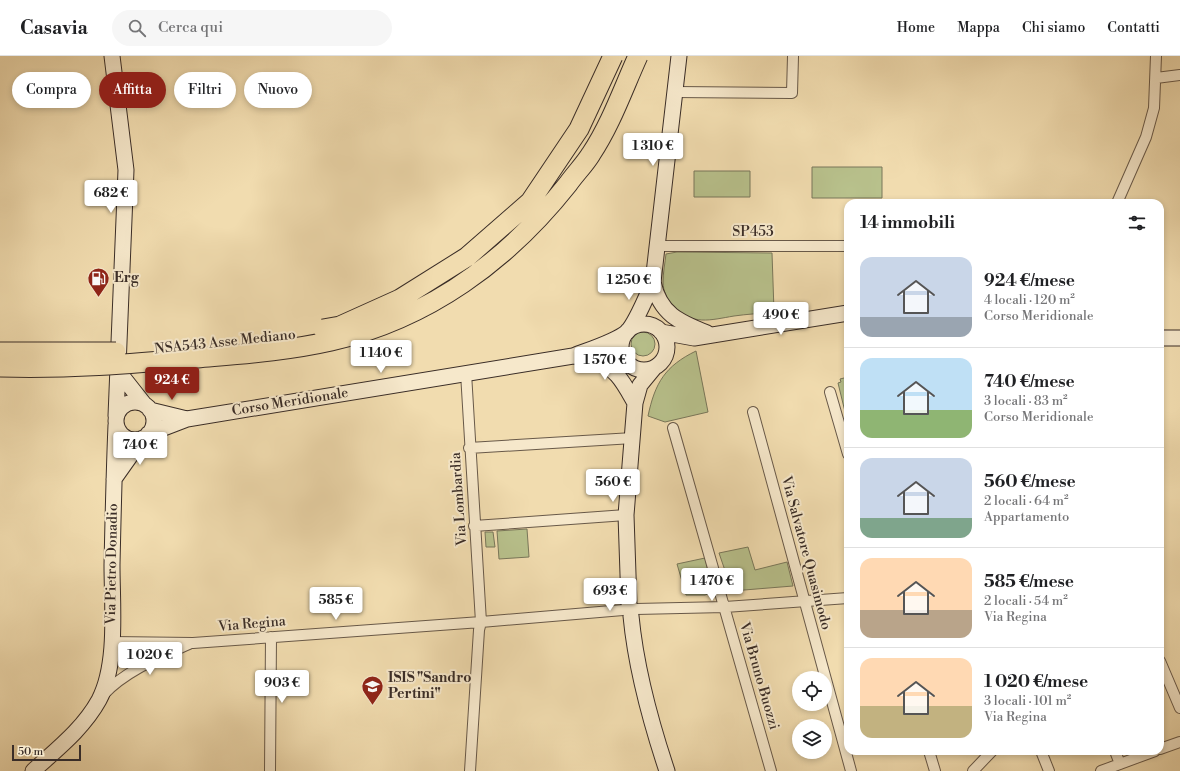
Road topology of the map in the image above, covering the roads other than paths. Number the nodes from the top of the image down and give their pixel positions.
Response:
1 (112, 56) edge
2 (613, 56) edge
3 (638, 56) edge
4 (679, 56) edge
5 (793, 56) edge
6 (1156, 56) edge
7 (1180, 75) edge
8 (1156, 78) junction
9 (675, 92) junction
10 (1120, 199) edge
11 (658, 246) junction
12 (844, 246) edge
13 (652, 282) junction
14 (844, 313) edge
15 (627, 331) junction
16 (661, 332) junction
17 (711, 335) junction
18 (694, 338) junction
19 (1164, 338) edge
20 (1180, 338) edge
21 (0, 352) edge
22 (578, 354) junction
23 (665, 355) junction
24 (624, 357) junction
25 (0, 366) edge
26 (654, 368) junction
27 (118, 372) junction
28 (466, 374) junction
29 (830, 392) dead end
30 (635, 403) junction
31 (147, 407) junction
32 (753, 412) dead end
33 (187, 419) junction
34 (116, 421) junction
35 (673, 428) dead end
36 (146, 436) junction
37 (633, 438) junction
38 (844, 440) edge
39 (469, 448) junction
40 (114, 479) junction
41 (626, 515) junction
42 (474, 526) junction
43 (844, 598) edge
44 (805, 601) junction
45 (725, 607) junction
46 (630, 610) junction
47 (481, 622) junction
48 (271, 637) junction
49 (112, 642) junction
50 (193, 643) junction
51 (1164, 670) edge
52 (99, 699) junction
53 (1180, 708) edge
54 (1180, 742) edge
55 (844, 745) edge
56 (1164, 748) edge
57 (847, 755) edge
58 (931, 755) edge
59 (988, 755) edge
60 (1043, 755) edge
61 (1117, 755) edge
62 (1144, 755) edge
63 (1120, 764) junction
64 (33, 771) edge
65 (270, 771) edge
66 (470, 771) edge
67 (667, 771) edge
68 (771, 771) edge
69 (851, 771) edge
70 (935, 771) edge
71 (973, 771) edge
72 (1049, 771) edge
73 (1101, 771) edge

1 - 27 street, Via Pietro Donadio
2 - 21 highway, NSA543 Asse Mediano, bridge
3 - 25 highway, NSA543 Asse Mediano, bridge
4 - 9 street
5 - 9 street
6 - 8 street
7 - 8 street
8 - 10 street
9 - 11 street
11 - 12 street, SP453
11 - 13 street
13 - 15 street
13 - 17 street
14 - 17 street
15 - 16 street
15 - 22 street
15 - 24 street
16 - 18 street
16 - 23 street
17 - 18 street
18 - 23 street
19 - 20 street
22 - 24 street
22 - 28 street, Corso Meridionale
22 - 30 street
23 - 26 street
24 - 26 street
26 - 30 street
27 - 31 street
27 - 34 street, Via Pietro Donadio
28 - 33 street, Corso Meridionale
28 - 39 street, Via Lombardia
29 - 38 street
30 - 37 street
31 - 33 street
31 - 34 street
31 - 36 street
32 - 44 street, Via Salvatore Quasimodo
33 - 36 street
34 - 36 street
34 - 40 street, Via Pietro Donadio
35 - 45 street, Via Bruno Buozzi
36 - 40 street
37 - 39 street
37 - 41 street
39 - 42 street, Via Lombardia
40 - 49 street, Via Pietro Donadio
41 - 42 street
41 - 46 street
42 - 47 street, Via Lombardia
43 - 44 street
44 - 45 street
44 - 55 street, Via Salvatore Quasimodo
45 - 46 street
45 - 68 street, Via Bruno Buozzi
46 - 47 street
46 - 67 street
47 - 48 street, Via Regina
47 - 66 street, Via Lombardia
48 - 50 street, Via Regina
48 - 65 street
49 - 50 street, Via Regina
49 - 52 street, Via Pietro Donadio
50 - 52 street, Via Regina
51 - 53 street
52 - 64 street, Via Pietro Donadio
54 - 56 street
57 - 69 street, Via Salvatore Quasimodo
58 - 70 street
59 - 71 street
60 - 72 street
61 - 63 street
62 - 63 street
63 - 73 street

